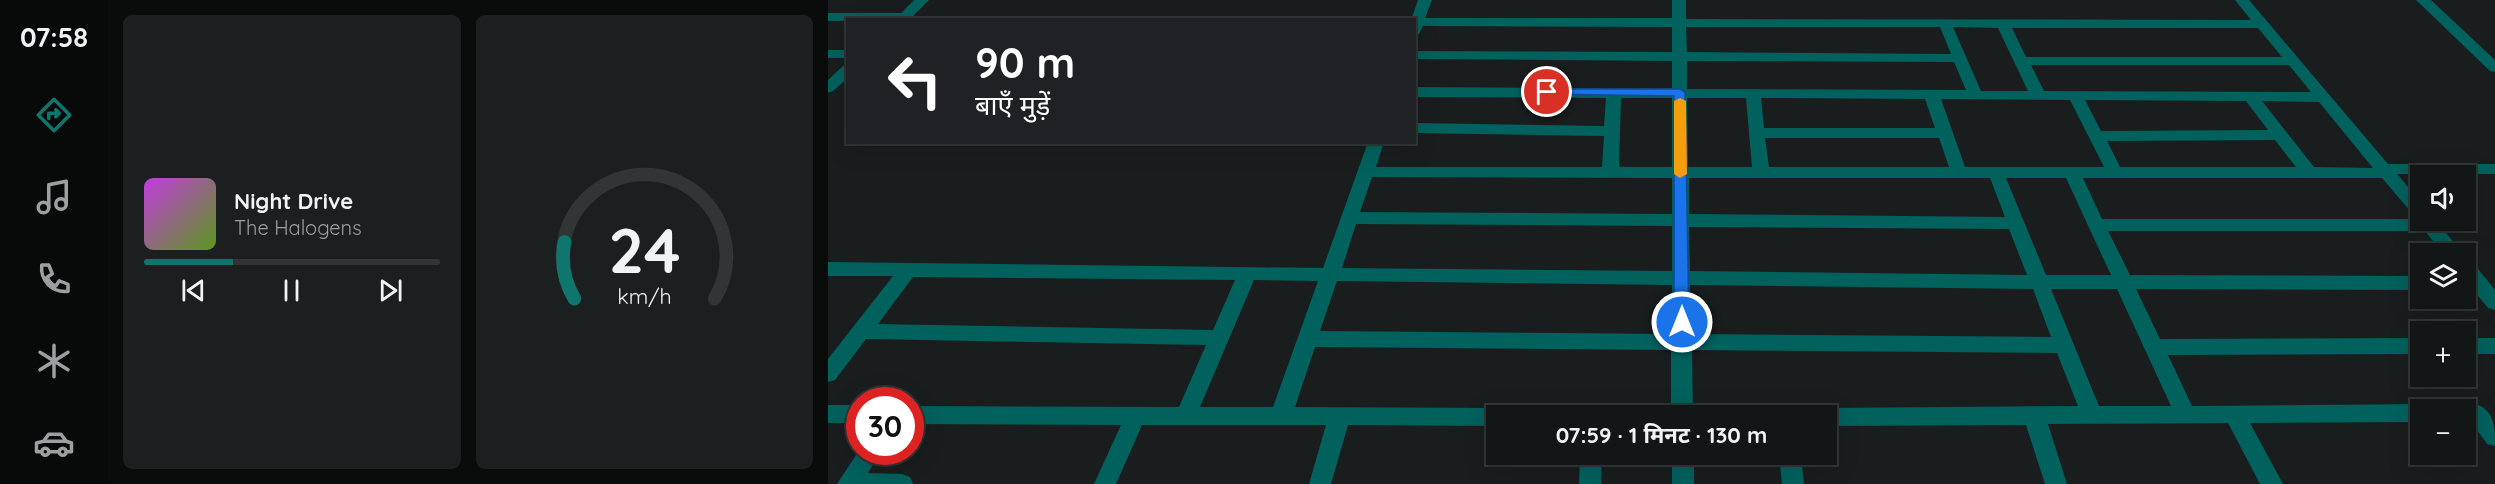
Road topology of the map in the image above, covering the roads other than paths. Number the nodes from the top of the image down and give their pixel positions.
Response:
1 (922, 0) edge
2 (1425, 0) edge
3 (1679, 0) edge
4 (2242, 0) edge
5 (2423, 0) edge
6 (828, 17) edge
7 (902, 18) edge
8 (1679, 24) junction
9 (1945, 24) junction
10 (2002, 24) junction
11 (2263, 24) junction
12 (1416, 27) edge
13 (828, 54) edge
14 (846, 54) edge
15 (1416, 55) edge
16 (1679, 57) junction
17 (1960, 58) junction
18 (2021, 61) junction
19 (2294, 61) junction
20 (2495, 68) edge
21 (846, 71) edge
22 (828, 88) edge
23 (1416, 92) edge
24 (1614, 92) junction
25 (1680, 92) junction
26 (1753, 93) junction
27 (1931, 94) junction
28 (1975, 94) junction
29 (2038, 95) junction
30 (2074, 95) junction
31 (2251, 97) junction
32 (2324, 97) junction
33 (1416, 128) edge
34 (1612, 131) junction
35 (1757, 133) junction
36 (1944, 133) junction
37 (2280, 135) junction
38 (2095, 136) junction
39 (1375, 144) edge
40 (2495, 170) edge
41 (2385, 171) junction
42 (1366, 172) junction
43 (1610, 173) junction
44 (1959, 173) junction
45 (1996, 173) junction
46 (2115, 173) junction
47 (2309, 173) junction
48 (1680, 174) junction
49 (1761, 174) junction
50 (2072, 174) junction
51 (2410, 201) edge
52 (1349, 219) junction
53 (2410, 220) edge
54 (1681, 221) junction
55 (2015, 223) junction
56 (2097, 225) junction
57 (2435, 231) edge
58 (2445, 243) edge
59 (828, 269) edge
60 (908, 270) junction
61 (1248, 273) junction
62 (1331, 273) junction
63 (1681, 278) junction
64 (2123, 281) junction
65 (2038, 282) junction
66 (2410, 283) edge
67 (2476, 286) edge
68 (2495, 303) edge
69 (862, 332) junction
70 (1220, 338) junction
71 (1308, 339) junction
72 (1682, 344) junction
73 (2063, 345) junction
74 (2154, 346) junction
75 (2410, 346) edge
76 (2476, 346) edge
77 (2495, 346) edge
78 (828, 374) edge
79 (1682, 405) edge
80 (2410, 413) edge
81 (2479, 413) edge
82 (828, 414) edge
83 (846, 414) edge
84 (2234, 414) junction
85 (924, 415) edge
86 (1136, 415) junction
87 (1186, 415) junction
88 (2092, 415) junction
89 (2186, 415) junction
90 (1281, 416) junction
91 (1340, 416) junction
92 (2034, 416) junction
93 (1486, 417) edge
94 (1837, 417) edge
95 (2495, 437) edge
96 (861, 465) edge
97 (1591, 465) edge
98 (1683, 465) edge
99 (1791, 465) edge
100 (848, 484) edge
101 (902, 484) edge
102 (1105, 484) edge
103 (1320, 484) edge
104 (1590, 484) edge
105 (1683, 484) edge
106 (1793, 484) edge
107 (2056, 484) edge
108 (2272, 484) edge

1 - 7 street
2 - 12 street
3 - 8 street
4 - 11 street
5 - 20 street
6 - 7 street
8 - 9 street
8 - 12 street
8 - 16 street
9 - 10 street
9 - 17 street
10 - 11 street
10 - 18 street
11 - 19 street
13 - 14 street
15 - 16 street
16 - 17 street
16 - 25 street
17 - 28 street
18 - 19 street
18 - 29 street
19 - 32 street
21 - 22 street
23 - 24 street
24 - 25 street
24 - 34 street
25 - 26 street
25 - 48 street
26 - 27 street
26 - 35 street
27 - 28 street
27 - 36 street
28 - 29 street
29 - 30 street
30 - 31 street
30 - 38 street
31 - 32 street
31 - 37 street
32 - 41 street
33 - 34 street
34 - 43 street
35 - 36 street
35 - 49 street
36 - 44 street
37 - 38 street
37 - 47 street
38 - 46 street
39 - 42 street
40 - 41 street
41 - 47 street
41 - 51 street
42 - 43 street
42 - 52 street
43 - 48 street
44 - 45 street
44 - 49 street
45 - 50 street
45 - 55 street
46 - 47 street
46 - 50 street
48 - 49 street
48 - 54 street
50 - 56 street
52 - 54 street
52 - 62 street
53 - 56 street
54 - 55 street
54 - 63 street
55 - 65 street
56 - 64 street
57 - 58 street
59 - 60 street
60 - 61 street
60 - 69 street
61 - 62 street
61 - 70 street
62 - 63 street
62 - 71 street
63 - 65 street
63 - 72 street
64 - 65 street
64 - 66 street
64 - 74 street
65 - 73 street
67 - 68 street
69 - 70 street
69 - 78 street
70 - 87 street
71 - 72 street
71 - 90 street
72 - 73 street
72 - 79 street
73 - 88 street
74 - 75 street
74 - 89 street
76 - 77 street
80 - 84 street
81 - 95 street
82 - 83 street
84 - 89 street
84 - 108 street
85 - 86 street
86 - 87 street
86 - 102 street
87 - 90 street
88 - 89 street
88 - 92 street
90 - 91 street
91 - 93 street
91 - 103 street
92 - 94 street
92 - 107 street
96 - 100 street
97 - 104 street
98 - 105 street
99 - 106 street
100 - 101 street

